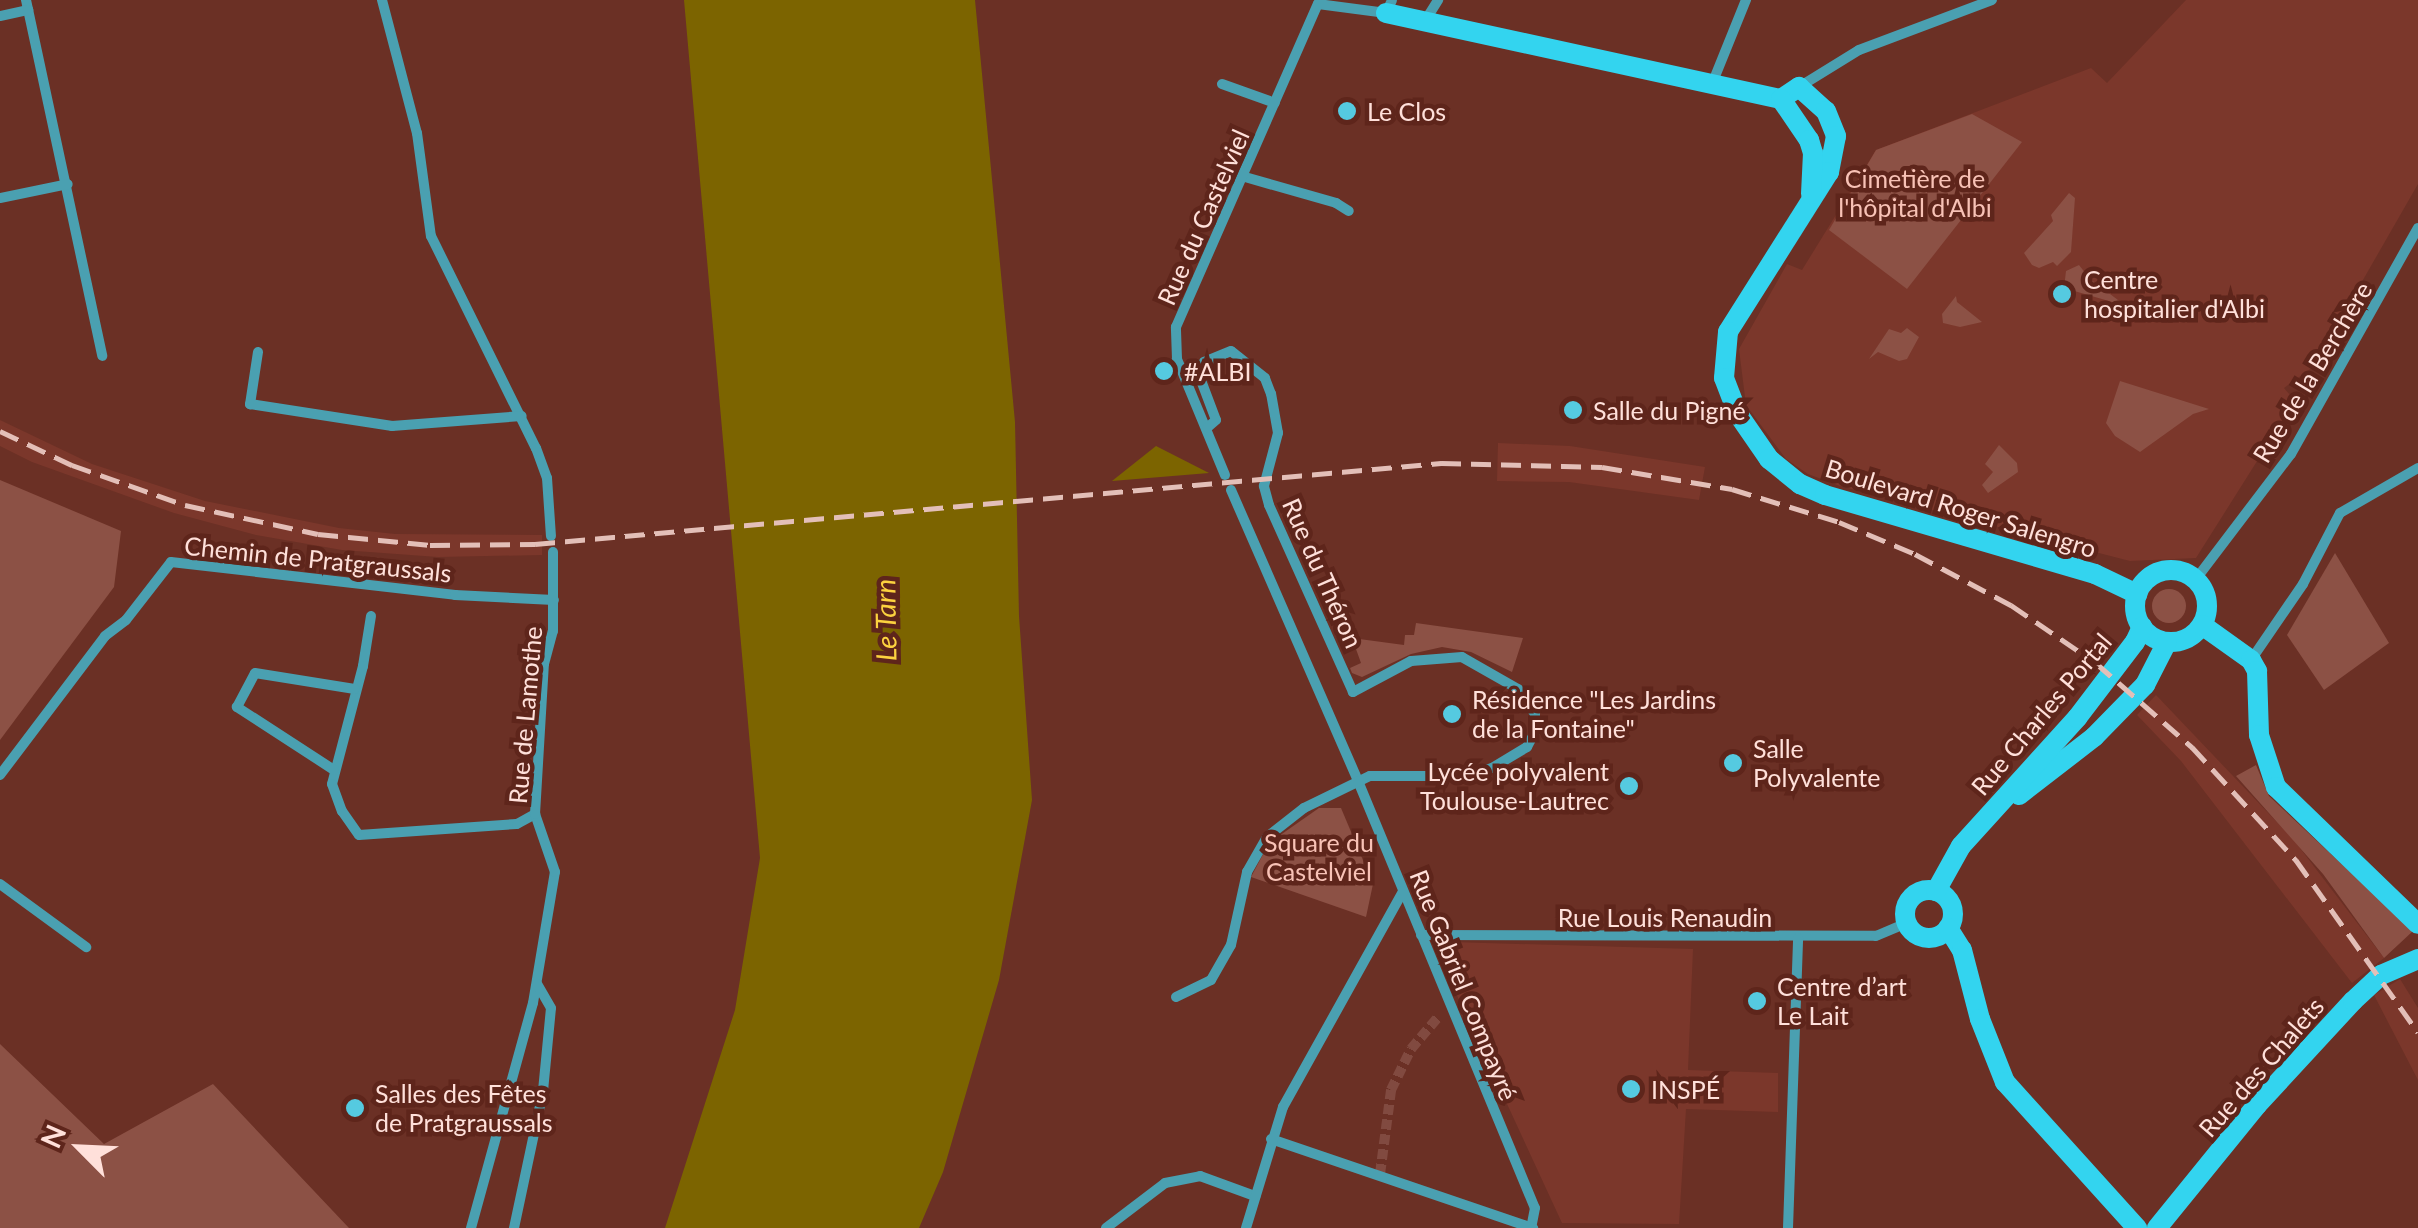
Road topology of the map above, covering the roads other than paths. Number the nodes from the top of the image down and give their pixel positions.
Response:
1 (382, 0) edge
2 (1438, 0) edge
3 (1746, 0) edge
4 (1992, 0) edge
5 (27, 5) edge
6 (1389, 7) edge
7 (0, 16) edge
8 (1425, 21) junction
9 (1222, 84) dead end
10 (1712, 84) junction
11 (1790, 93) junction
12 (1275, 103) junction
13 (1836, 136) junction
14 (1808, 140) junction
15 (1245, 177) junction
16 (68, 184) junction
17 (0, 198) edge
18 (1810, 201) junction
19 (1349, 211) dead end
20 (2418, 228) edge
21 (258, 352) dead end
22 (102, 356) dead end
23 (522, 416) junction
24 (1208, 426) junction
25 (2418, 468) edge
26 (1225, 475) dead end
27 (1231, 490) dead end
28 (551, 536) dead end
29 (553, 552) dead end
30 (2196, 579) junction
31 (2137, 594) junction
32 (554, 600) junction
33 (371, 616) dead end
34 (2202, 626) junction
35 (2142, 627) junction
36 (2167, 642) junction
37 (2251, 660) junction
38 (355, 689) junction
39 (334, 770) junction
40 (0, 775) edge
41 (1358, 781) junction
42 (535, 814) junction
43 (1975, 830) junction
44 (0, 884) edge
45 (1403, 891) junction
46 (1936, 891) junction
47 (1906, 923) junction
48 (2418, 924) edge
49 (1948, 928) junction
50 (1421, 935) junction
51 (1798, 938) junction
52 (86, 947) dead end
53 (2418, 960) edge
54 (536, 983) junction
55 (1176, 997) dead end
56 (1271, 1139) junction
57 (1255, 1196) junction
58 (472, 1228) edge
59 (514, 1228) edge
60 (1106, 1228) edge
61 (1246, 1228) edge
62 (1532, 1228) edge
63 (1788, 1228) edge
64 (2137, 1228) edge
65 (2156, 1228) edge

1 - 23 street
2 - 8 street
3 - 10 street
4 - 11 street
5 - 7 street
5 - 16 street
6 - 8 street
6 - 12 street, Rue du Castelviel
8 - 10 street
9 - 12 street
10 - 11 street
11 - 13 street
11 - 14 street
12 - 15 street, Rue du Castelviel
13 - 14 street
13 - 18 street, Boulevard Roger Salengro
14 - 18 street, Boulevard Roger Salengro
15 - 19 street
15 - 24 street, Rue du Castelviel
16 - 17 street
16 - 22 street
18 - 31 street, Boulevard Roger Salengro
20 - 30 street, Rue de la Berchère
21 - 23 street
23 - 28 street
24 - 26 street, Rue du Castelviel
24 - 41 street, Rue du Théron
25 - 37 street
27 - 41 street, Rue Gabriel Compayré
29 - 32 street, Rue de Lamothe
30 - 31 street
30 - 34 street
31 - 35 street
32 - 40 street, Chemin de Pratgraussals
32 - 42 street, Rue de Lamothe
33 - 38 street
34 - 36 street
34 - 37 street
35 - 36 street
35 - 43 street, Rue Charles Portal
36 - 43 street, Rue Charles Portal
37 - 48 street
38 - 39 street
38 - 39 street
39 - 42 street
41 - 45 street, Rue Gabriel Compayré
41 - 55 street
42 - 54 street, Rue de Lamothe
43 - 46 street, Rue Charles Portal
44 - 52 street
45 - 50 street, Rue Gabriel Compayré
45 - 56 street
46 - 47 street
46 - 49 street
47 - 49 street
47 - 51 street, Rue Louis Renaudin
49 - 64 street
50 - 51 street, Rue Louis Renaudin
50 - 62 street, Rue Gabriel Compayré
51 - 63 street
53 - 65 street, Rue des Chalets
54 - 58 street, Rue de Lamothe
54 - 59 street
56 - 57 street
56 - 62 street
57 - 60 street
57 - 61 street

